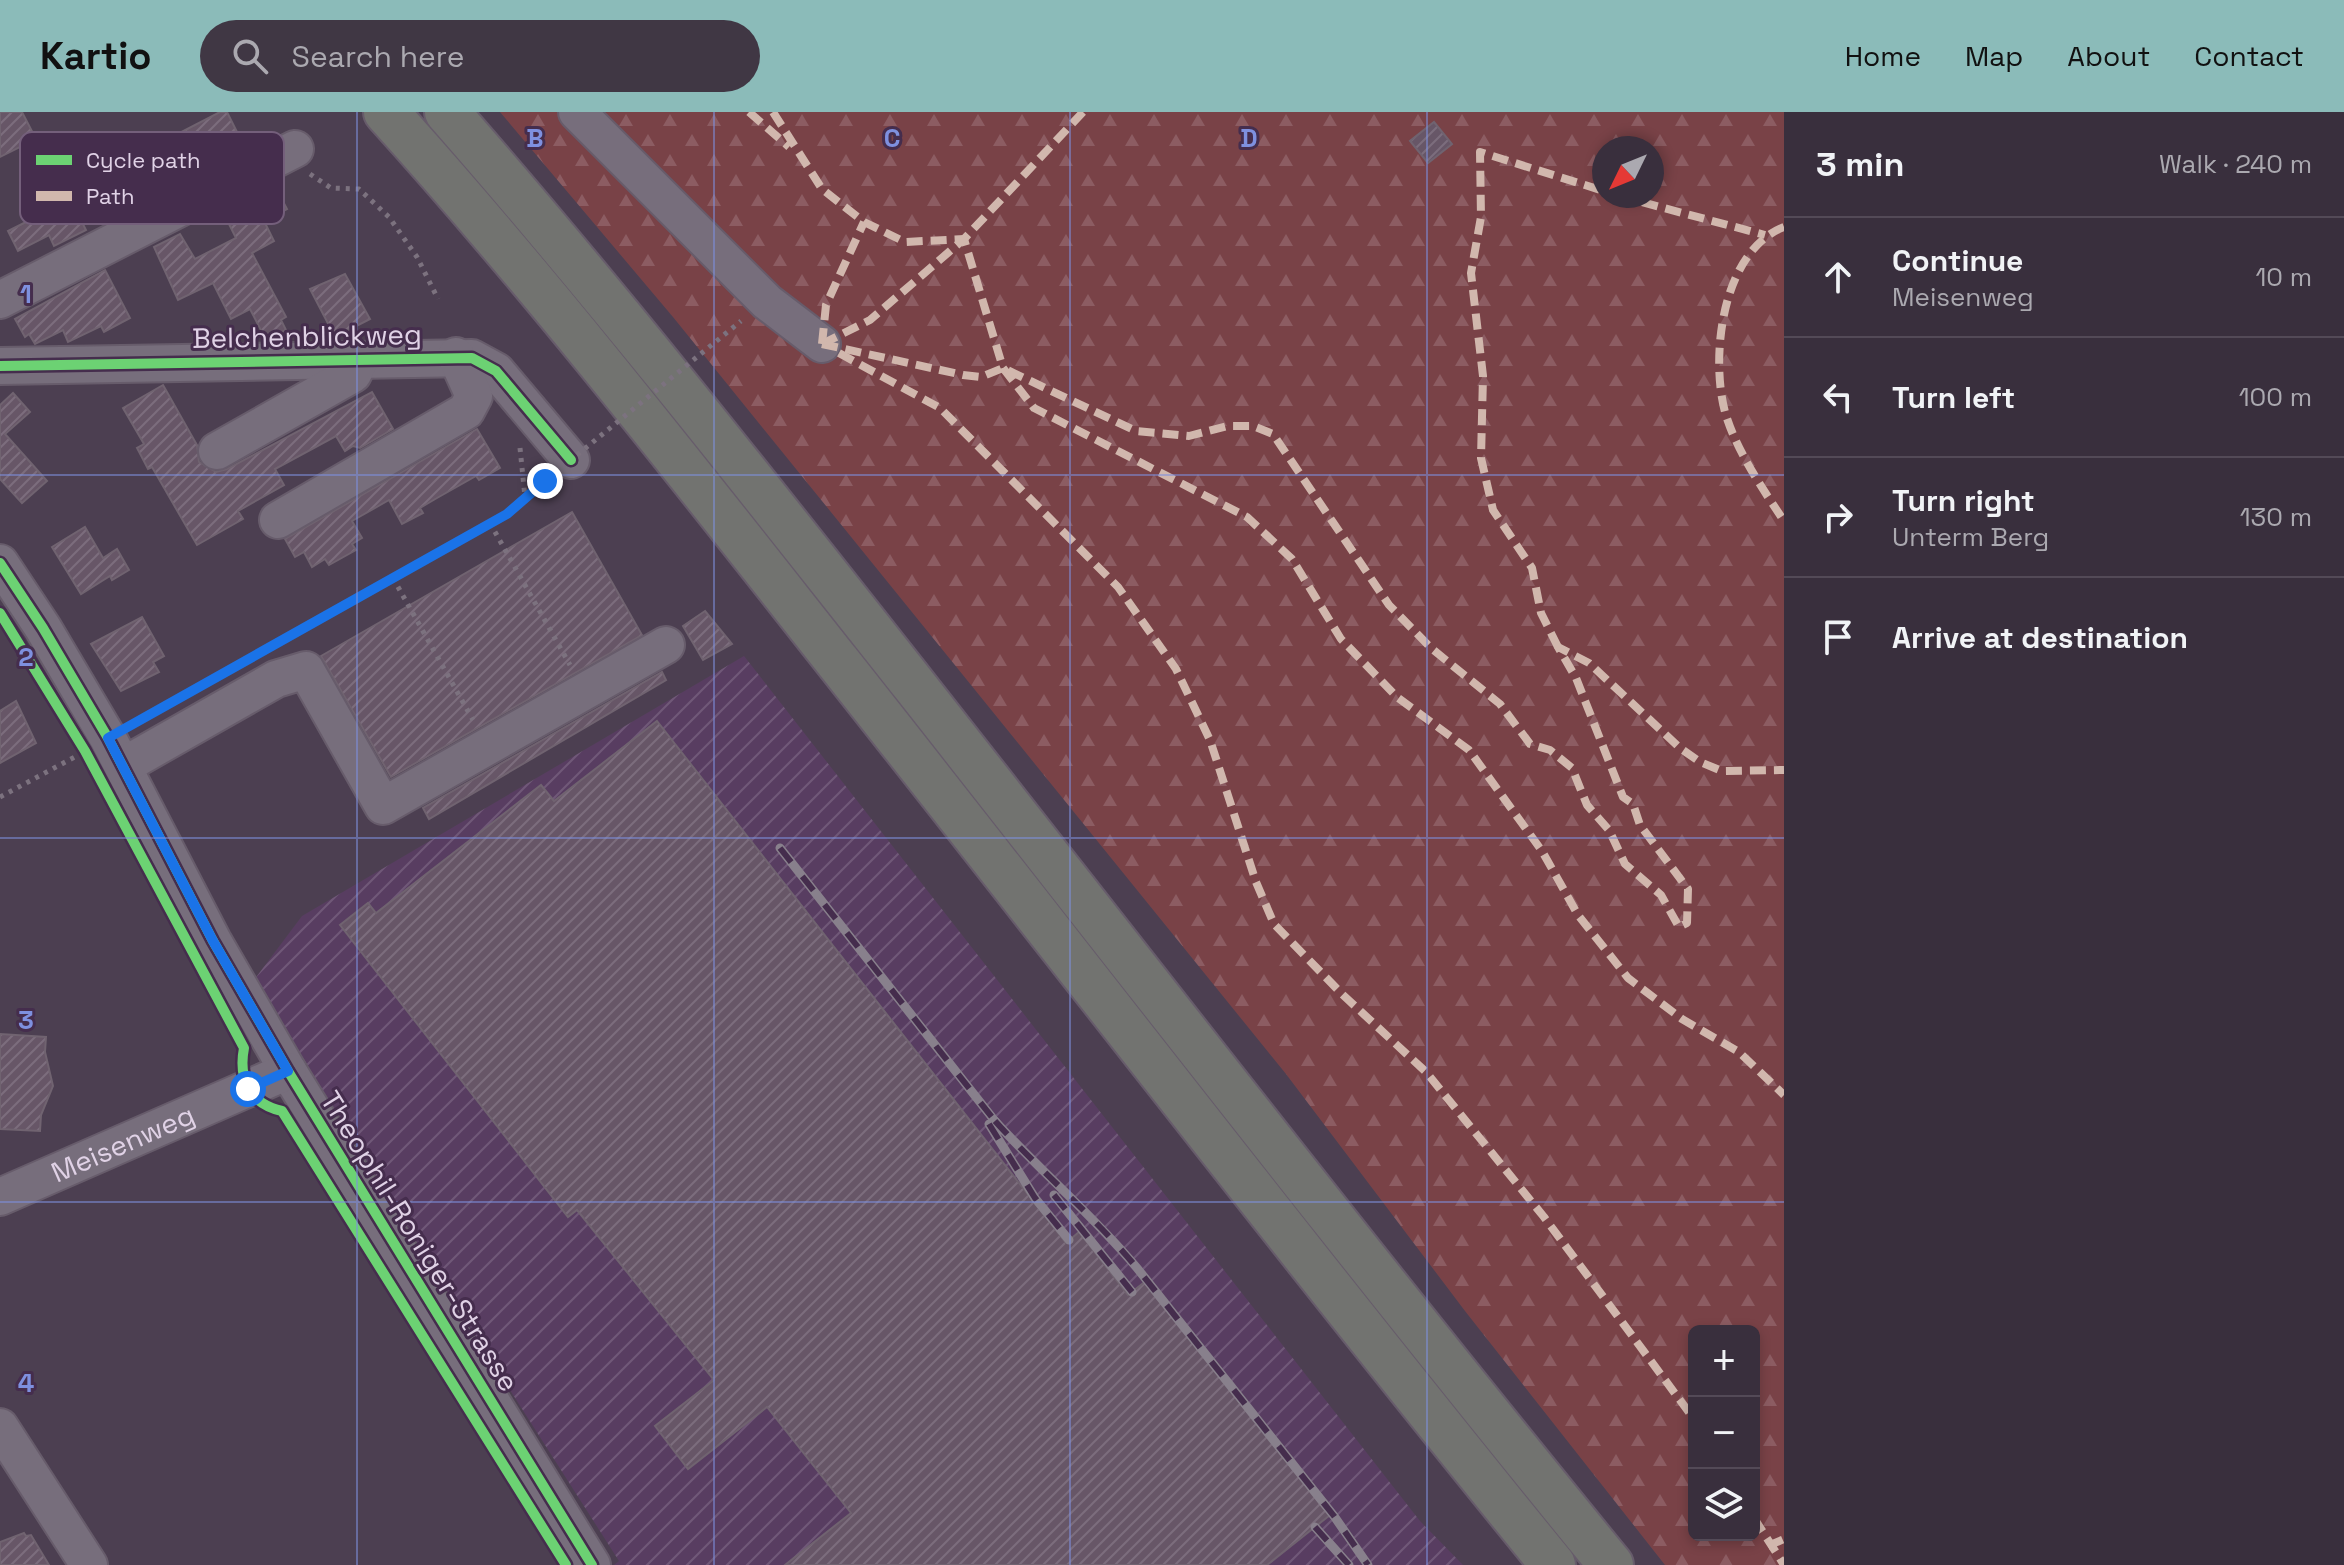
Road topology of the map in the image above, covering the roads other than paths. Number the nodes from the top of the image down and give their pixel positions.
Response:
1 (386, 112) edge
2 (447, 112) edge
3 (577, 112) edge
4 (295, 149) road end
5 (284, 155) edge
6 (148, 224) edge
7 (0, 300) edge
8 (822, 344) dead end
9 (456, 356) junction
10 (360, 360) junction
11 (0, 366) edge
12 (217, 451) dead end
13 (564, 465) road end
14 (278, 520) dead end
15 (0, 563) edge
16 (666, 645) dead end
17 (108, 765) junction
18 (288, 1071) junction
19 (0, 1197) edge
20 (0, 1427) edge
21 (89, 1565) edge
22 (592, 1565) edge
23 (1553, 1565) edge
24 (1611, 1565) edge

1 - 23 highway
2 - 24 highway
3 - 8 street
4 - 5 street
6 - 7 street
9 - 10 street, Belchenblickweg
9 - 13 street, Belchenblickweg
9 - 14 street, Belchenblickweg
10 - 11 street, Belchenblickweg
10 - 12 street
15 - 17 street, Theophil-Roniger-Strasse
16 - 17 street
17 - 18 street, Theophil-Roniger-Strasse
18 - 19 street, Meisenweg
18 - 22 street, Theophil-Roniger-Strasse
20 - 21 street

